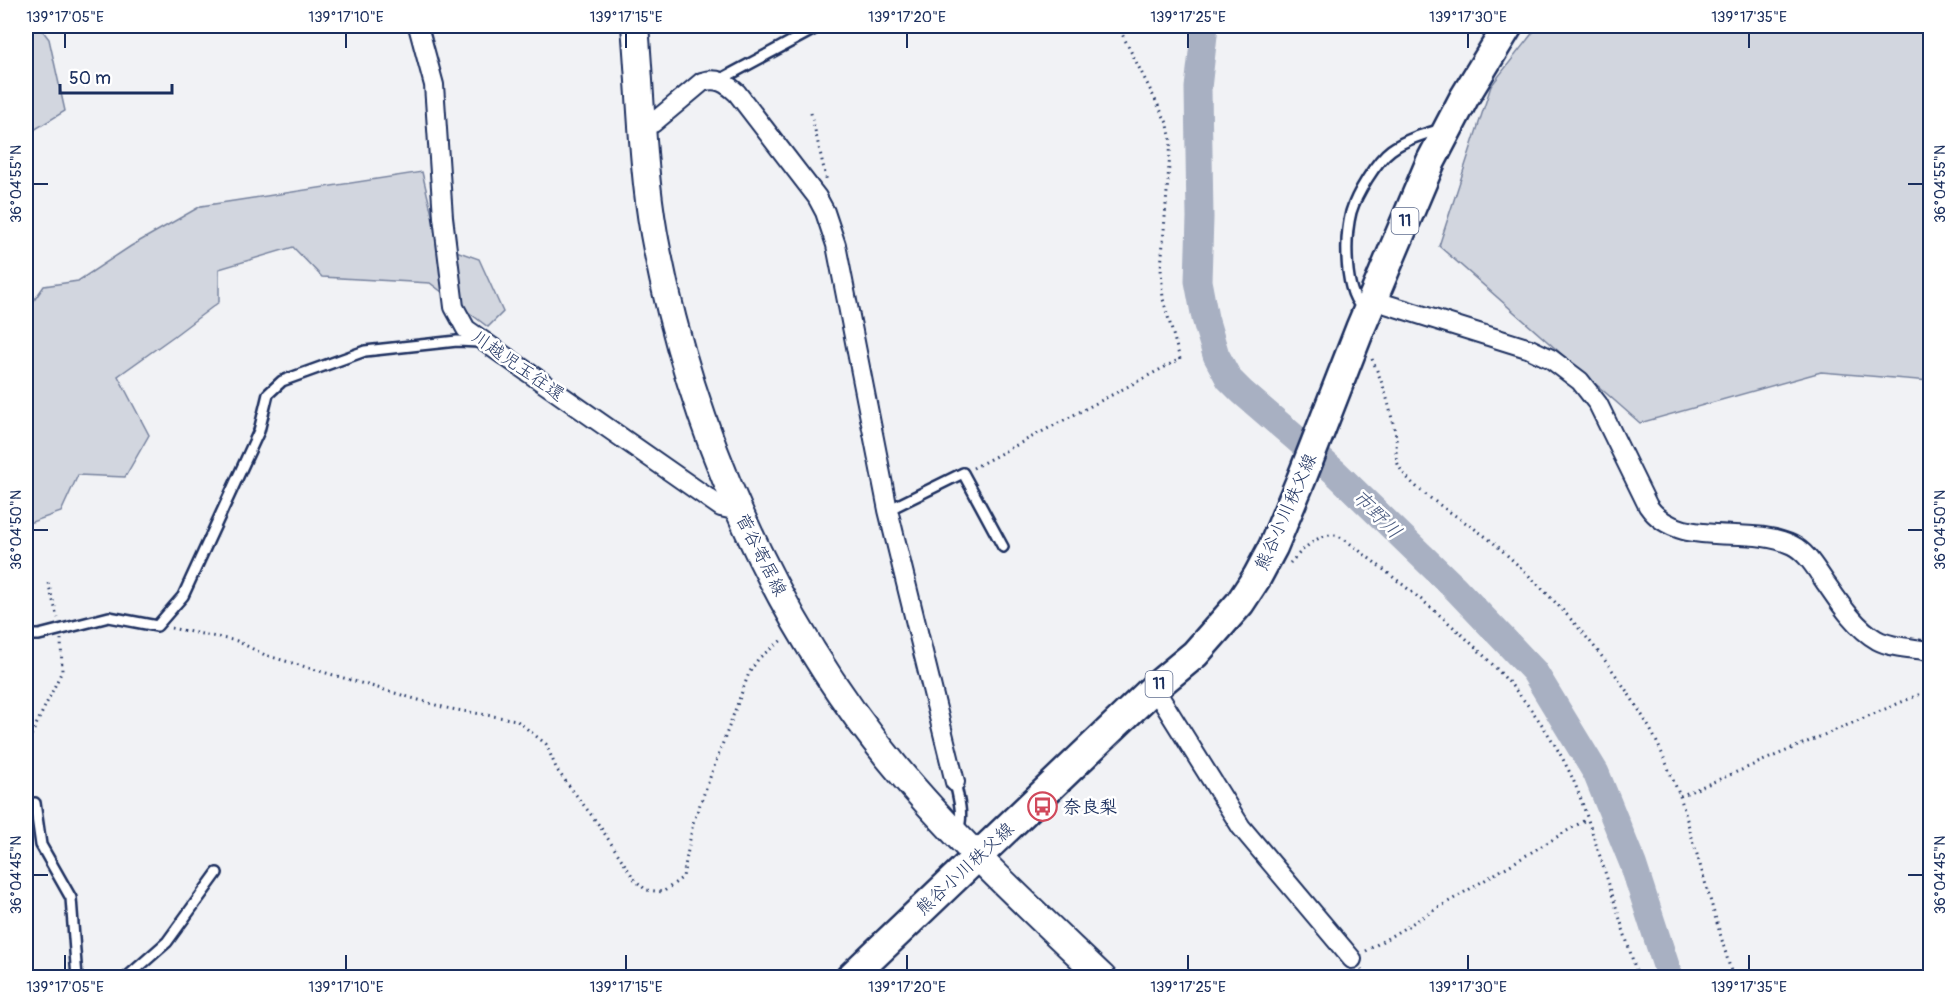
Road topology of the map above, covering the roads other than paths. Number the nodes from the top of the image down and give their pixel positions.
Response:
1 (418, 26) edge
2 (635, 26) edge
3 (820, 26) edge
4 (1508, 26) edge
5 (722, 81) junction
6 (644, 126) junction
7 (1447, 127) junction
8 (1367, 314) junction
9 (485, 343) junction
10 (888, 510) junction
11 (738, 511) junction
12 (1004, 547) dead end
13 (26, 635) edge
14 (1930, 651) edge
15 (1154, 688) junction
16 (955, 782) joint
17 (35, 803) dead end
18 (956, 835) junction
19 (977, 858) junction
20 (217, 873) dead end
21 (1357, 956) road end
22 (77, 978) edge
23 (126, 978) edge
24 (850, 978) edge
25 (1103, 978) edge

1 - 9 street, 川越児玉往還
2 - 6 main road, 菅谷寄居線
3 - 5 lane
4 - 7 main road, 熊谷小川秩父線 / 11
5 - 6 street
5 - 10 street
6 - 11 main road, 菅谷寄居線
7 - 8 main road, 熊谷小川秩父線 / 11
7 - 8 lane
8 - 14 street
8 - 15 main road, 熊谷小川秩父線 / 11
9 - 11 street, 川越児玉往還
9 - 13 lane
10 - 12 lane
10 - 16 street
11 - 18 main road, 菅谷寄居線
15 - 19 main road, 熊谷小川秩父線 / 11
15 - 21 street
16 - 18 lane
17 - 22 lane
18 - 19 main road, 菅谷寄居線
19 - 24 main road, 熊谷小川秩父線 / 11
19 - 25 main road, 菅谷寄居線
20 - 23 lane

